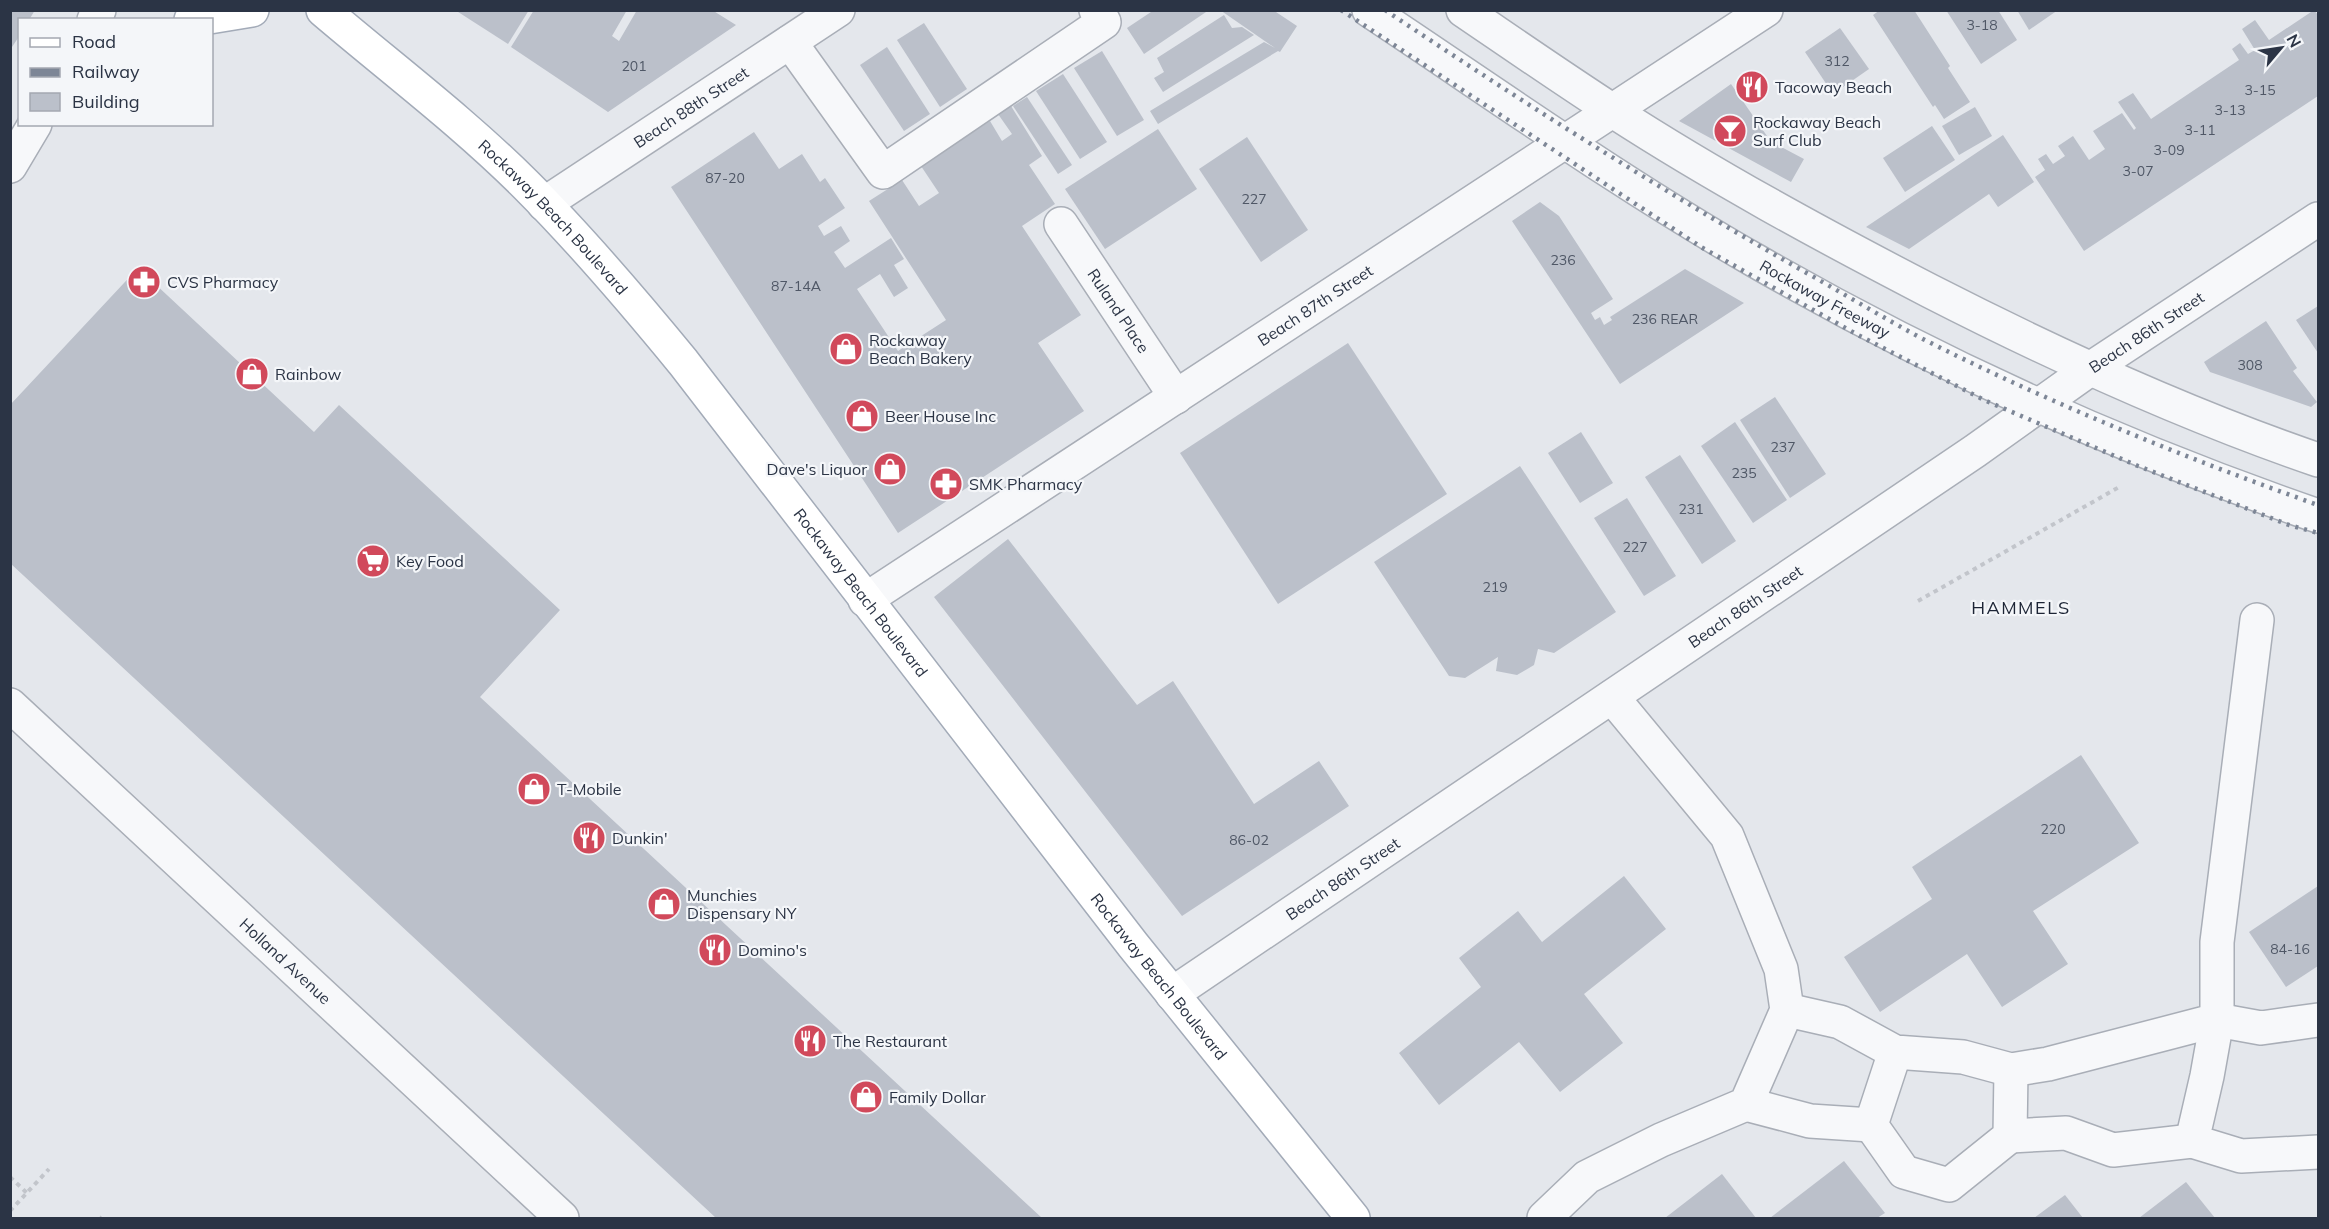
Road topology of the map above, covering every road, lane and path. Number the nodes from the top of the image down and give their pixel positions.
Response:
1 (252, 10) edge
2 (322, 10) edge
3 (838, 10) edge
4 (1096, 10) edge
5 (1369, 10) edge
6 (1463, 10) edge
7 (1766, 10) edge
8 (203, 18) edge
9 (790, 42) junction
10 (1613, 111) junction
11 (34, 126) edge
12 (1565, 142) junction
13 (10, 166) edge
14 (544, 204) junction
15 (2319, 219) edge
16 (1061, 224) dead end
17 (2090, 369) junction
18 (1176, 397) junction
19 (2039, 406) junction
20 (2319, 460) edge
21 (2121, 486) dead end
22 (2319, 516) edge
23 (865, 600) junction
24 (1918, 601) dead end
25 (2257, 620) dead end
26 (1612, 697) junction
27 (10, 705) edge
28 (1172, 994) junction
29 (1786, 1010) junction
30 (2217, 1020) junction
31 (2319, 1020) edge
32 (1895, 1052) junction
33 (2011, 1070) junction
34 (1746, 1104) junction
35 (1871, 1125) junction
36 (2010, 1136) junction
37 (2192, 1141) junction
38 (2319, 1152) edge
39 (49, 1169) dead end
40 (10, 1177) edge
41 (27, 1193) junction
42 (10, 1211) edge
43 (562, 1218) edge
44 (1353, 1218) edge
45 (1544, 1218) edge

1 - 8 main road
2 - 14 main road, Rockaway Beach Boulevard
3 - 9 street, Beach 88th Street
4 - 9 street
5 - 12 street, Rockaway Freeway
6 - 10 street
7 - 10 street, Beach 87th Street
9 - 14 street, Beach 88th Street
10 - 12 street, Beach 87th Street
10 - 17 street
11 - 13 street
12 - 18 street, Beach 87th Street
12 - 19 street, Rockaway Freeway
14 - 23 main road, Rockaway Beach Boulevard
15 - 17 street, Beach 86th Street
16 - 18 street, Ruland Place
17 - 19 street, Beach 86th Street
17 - 20 street
18 - 23 street, Beach 87th Street
19 - 22 street, Rockaway Freeway
19 - 26 street, Beach 86th Street
21 - 24 path
23 - 28 main road, Rockaway Beach Boulevard
25 - 30 street
26 - 28 street, Beach 86th Street
26 - 29 street
27 - 43 street, Holland Avenue
28 - 44 main road, Rockaway Beach Boulevard
29 - 32 street
29 - 34 street
30 - 31 street
30 - 33 street
30 - 37 street
32 - 33 street
32 - 35 street
33 - 36 street
34 - 35 street
34 - 45 street
35 - 36 street
36 - 37 street
37 - 38 street
39 - 41 path
40 - 41 path
41 - 42 path

